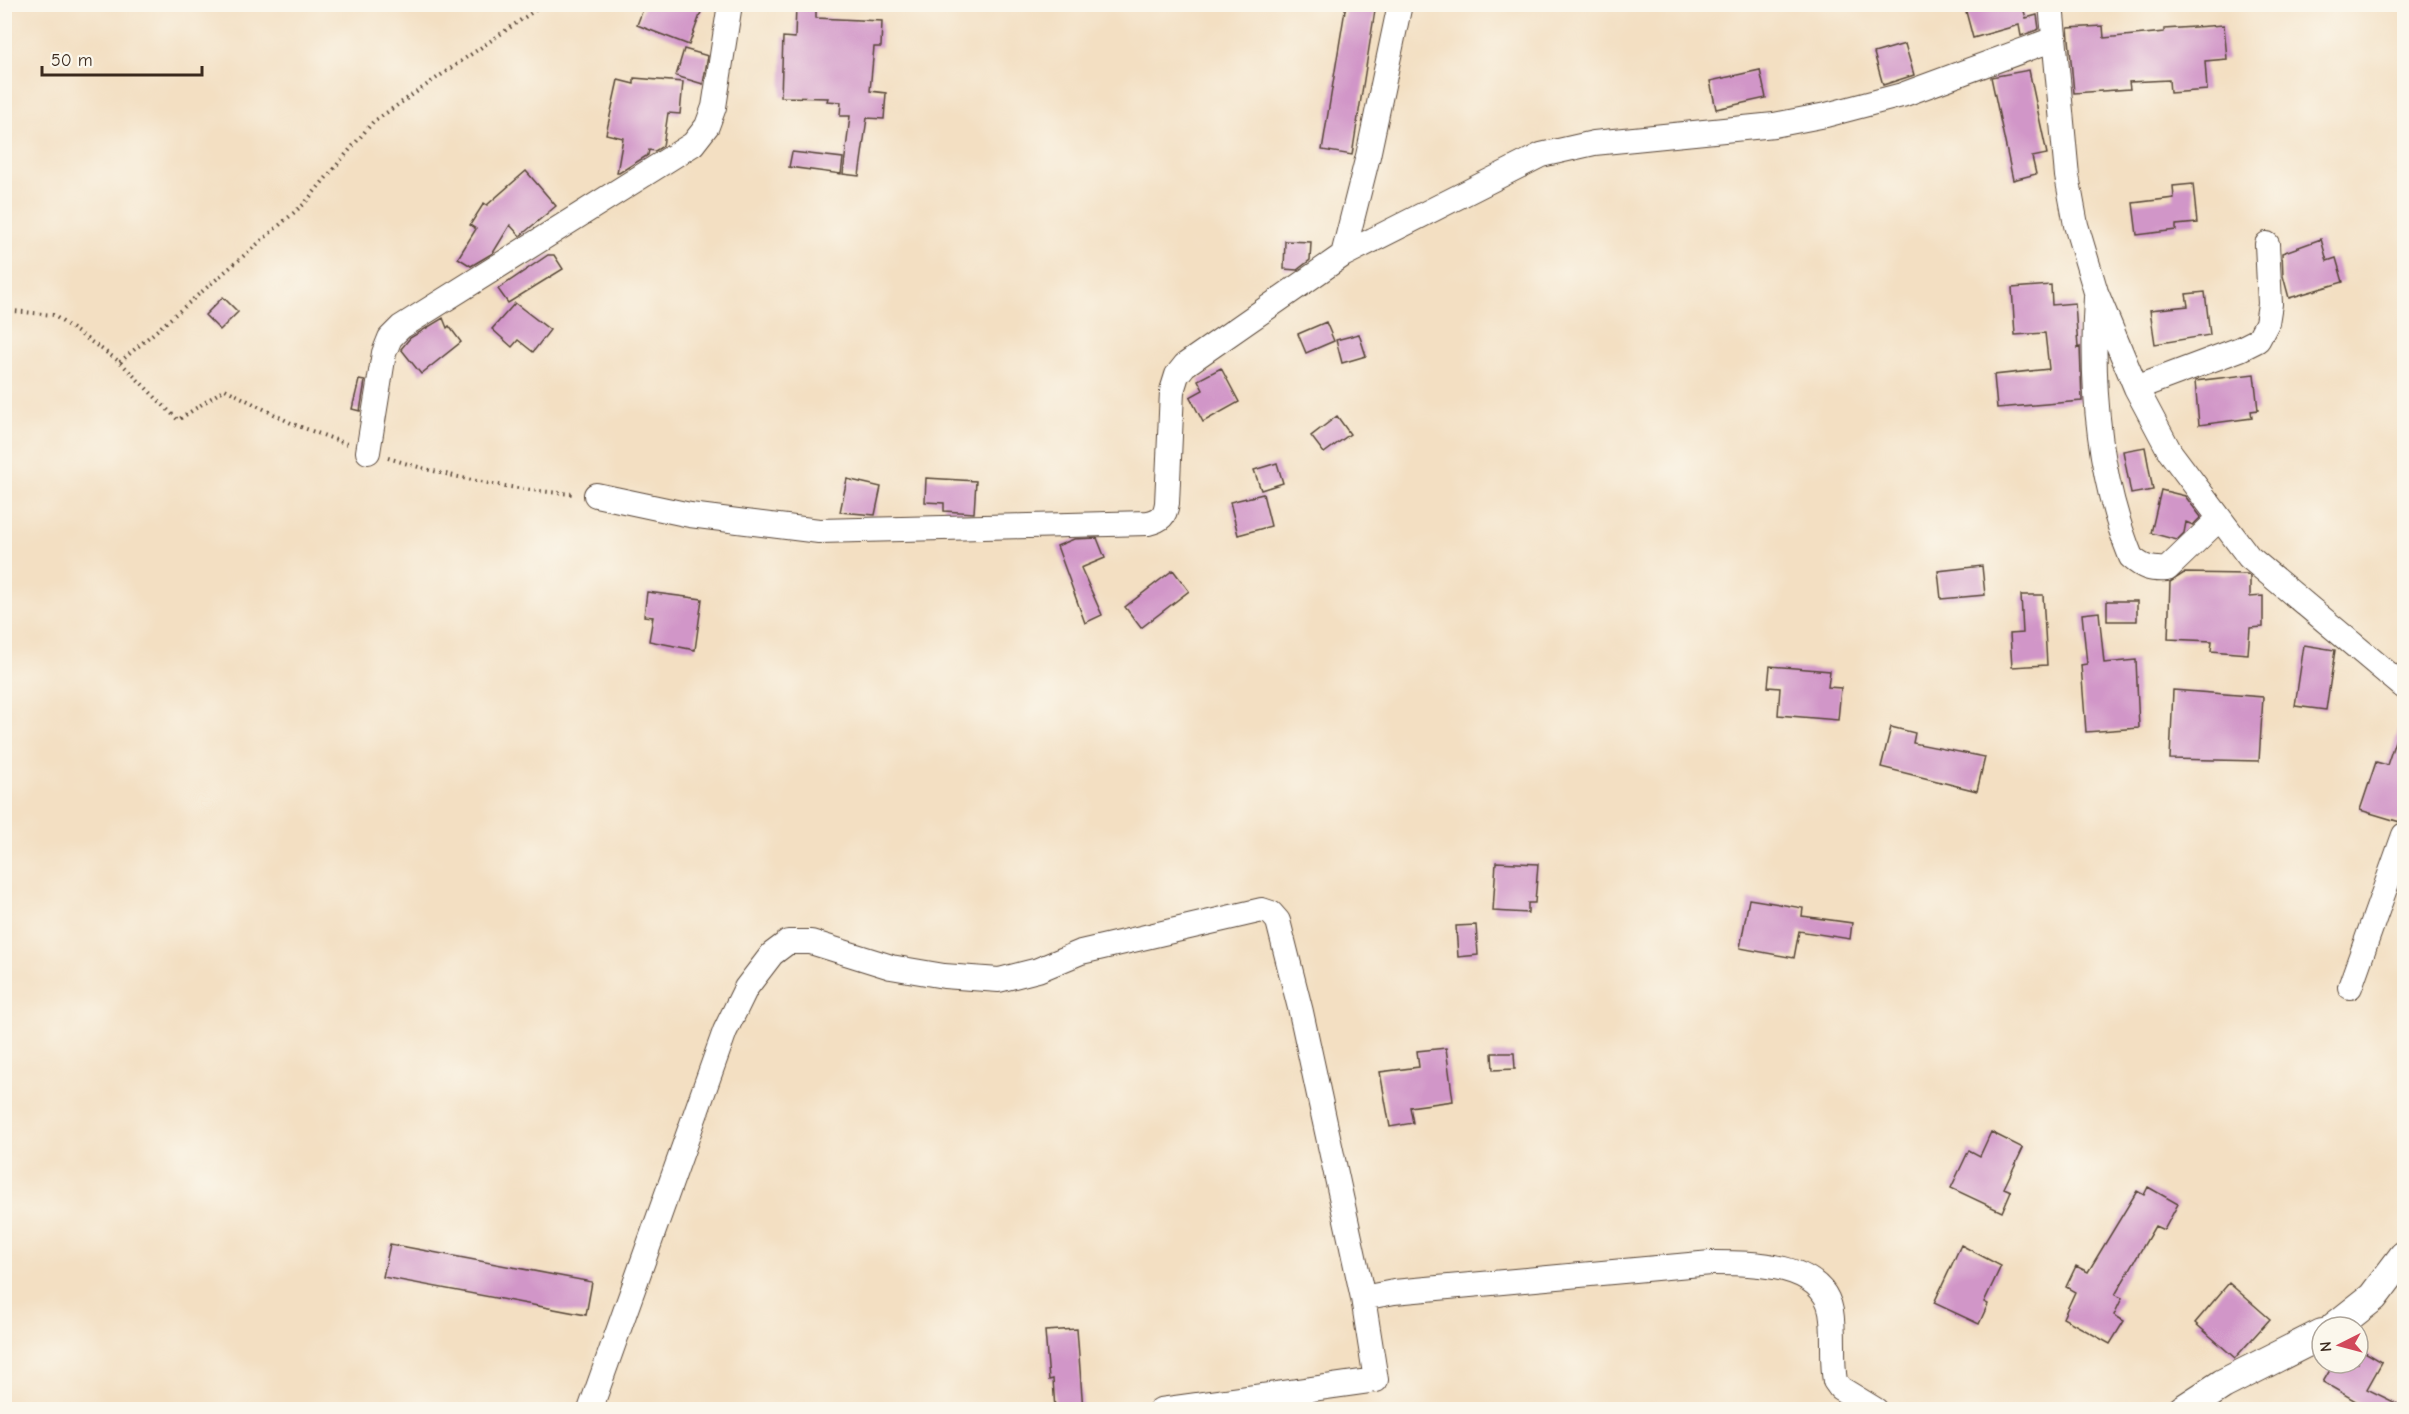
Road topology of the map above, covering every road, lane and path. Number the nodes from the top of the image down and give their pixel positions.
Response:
1 (544, 4) edge
2 (730, 4) edge
3 (1400, 4) edge
4 (2051, 4) edge
5 (2054, 39) junction
6 (2267, 244) dead end
7 (1343, 255) junction
8 (2096, 292) junction
9 (4, 310) edge
10 (120, 362) junction
11 (2136, 388) junction
12 (368, 452) junction
13 (596, 495) joint
14 (2219, 519) junction
15 (2404, 687) edge
16 (2404, 835) edge
17 (2350, 987) dead end
18 (2404, 1256) edge
19 (1363, 1298) junction
20 (2350, 1315) edge
21 (2310, 1340) edge
22 (590, 1410) edge
23 (1161, 1410) edge
24 (1876, 1410) edge
25 (2183, 1410) edge

1 - 10 path
2 - 12 street
3 - 7 street
4 - 5 street
5 - 7 street
5 - 8 street
6 - 11 street
7 - 13 street
8 - 11 street
8 - 14 street
9 - 10 path
10 - 12 path
11 - 14 street
12 - 13 path
14 - 15 street
16 - 17 street
18 - 20 street
19 - 22 street
19 - 23 street
19 - 24 street
21 - 25 street

